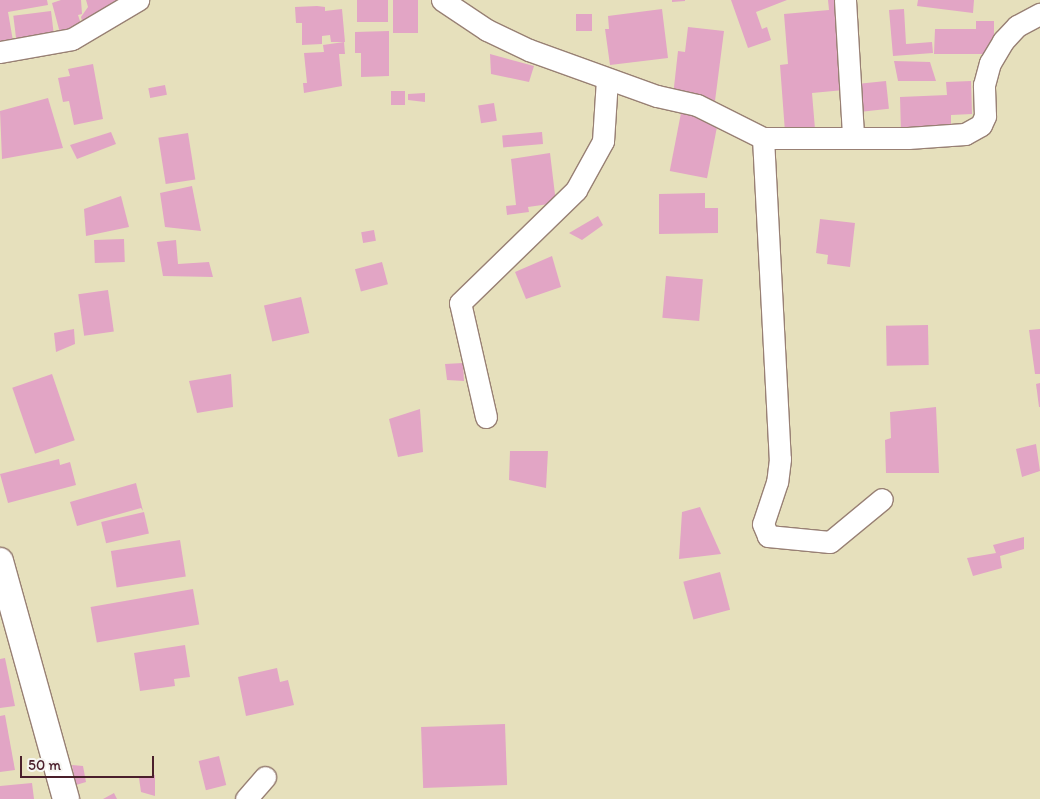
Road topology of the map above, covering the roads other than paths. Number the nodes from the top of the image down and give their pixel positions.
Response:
1 (138, 0) edge
2 (442, 0) edge
3 (845, 0) edge
4 (1034, 0) edge
5 (1040, 9) edge
6 (1040, 14) edge
7 (0, 52) edge
8 (607, 78) junction
9 (853, 136) junction
10 (763, 138) junction
11 (486, 417) dead end
12 (882, 499) dead end
13 (0, 560) edge
14 (265, 777) dead end
15 (66, 799) edge
16 (246, 799) edge

1 - 7 street
2 - 8 street
3 - 9 street
4 - 5 street
6 - 9 street
8 - 10 street
8 - 11 street
9 - 10 street
10 - 12 street
13 - 15 street
14 - 16 street

